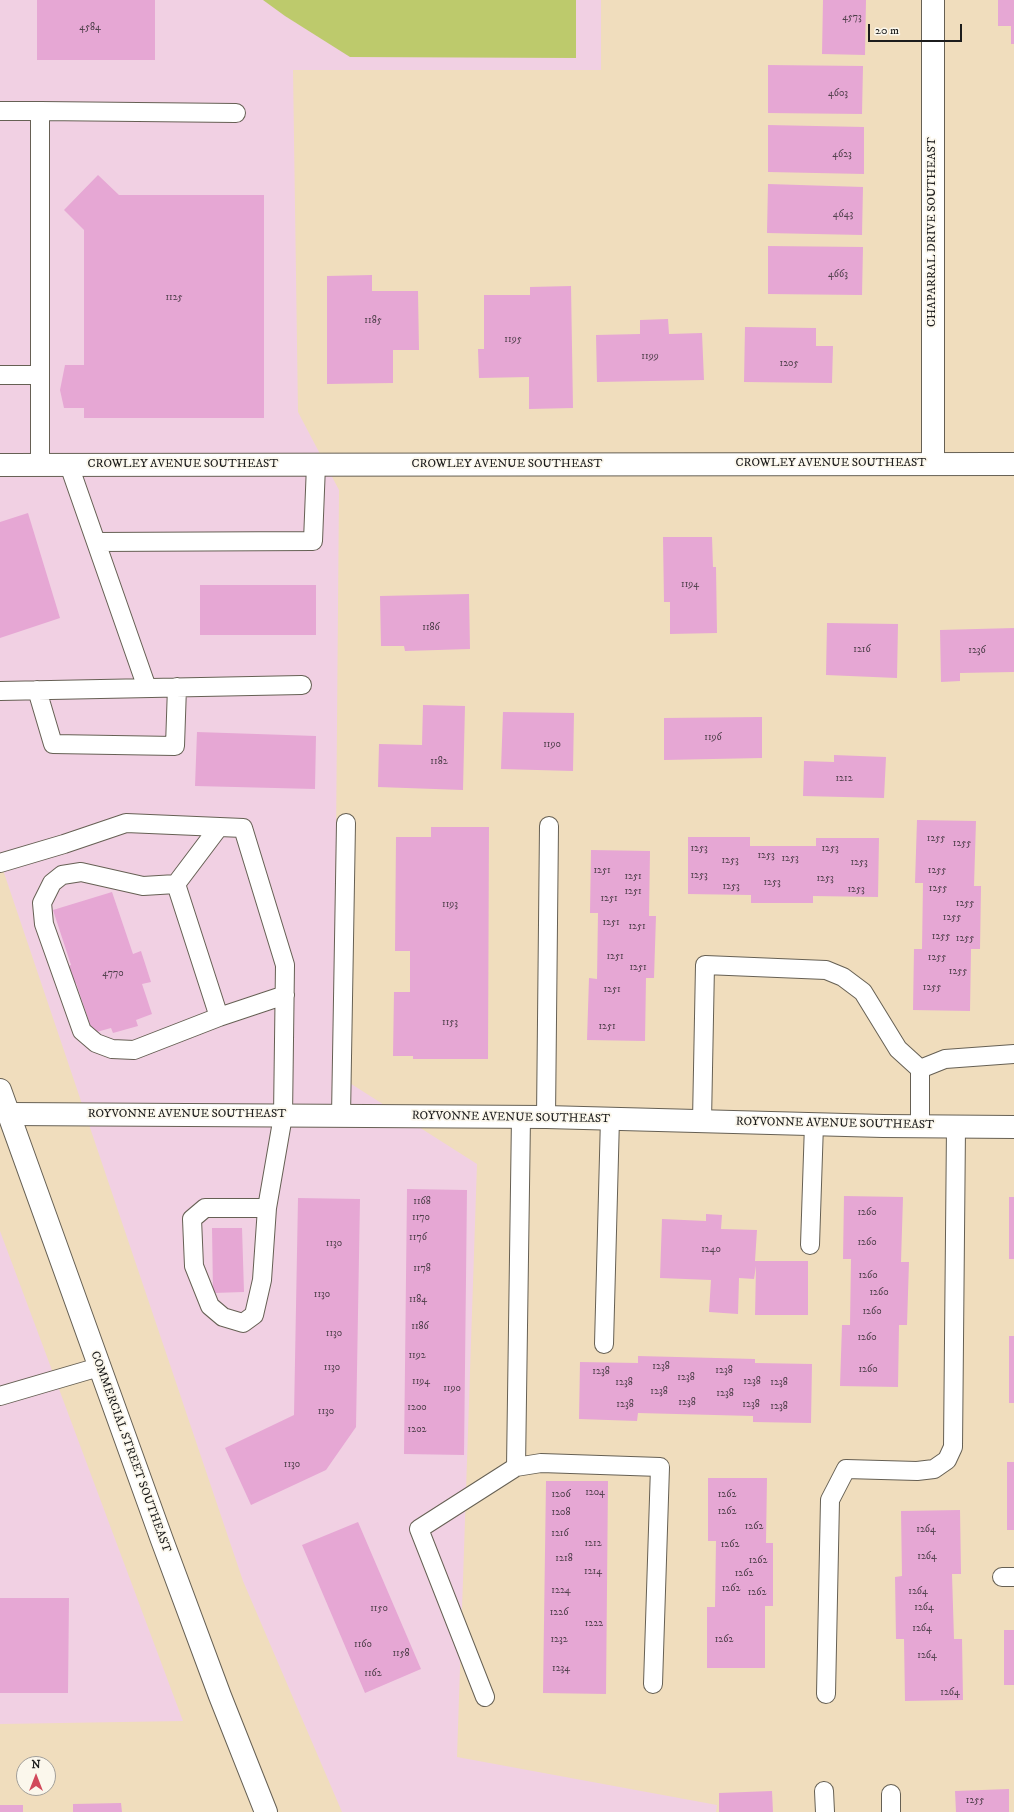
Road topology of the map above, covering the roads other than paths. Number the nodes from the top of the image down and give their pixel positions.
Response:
1 (933, 0) edge
2 (0, 111) edge
3 (40, 111) junction
4 (236, 113) dead end
5 (0, 375) edge
6 (40, 376) junction
7 (933, 464) junction
8 (1014, 464) edge
9 (0, 465) edge
10 (40, 465) junction
11 (69, 465) junction
12 (316, 465) junction
13 (96, 542) junction
14 (302, 685) dead end
15 (147, 688) junction
16 (177, 688) junction
17 (37, 690) junction
18 (0, 691) edge
19 (346, 822) dead end
20 (549, 826) dead end
21 (219, 827) junction
22 (0, 863) edge
23 (176, 884) junction
24 (285, 995) junction
25 (219, 1017) junction
26 (1014, 1054) edge
27 (920, 1069) junction
28 (0, 1090) edge
29 (8, 1114) junction
30 (283, 1116) junction
31 (341, 1116) junction
32 (521, 1117) junction
33 (546, 1117) junction
34 (610, 1118) junction
35 (702, 1121) junction
36 (814, 1124) junction
37 (920, 1127) junction
38 (956, 1127) junction
39 (1014, 1127) edge
40 (267, 1208) junction
41 (810, 1246) dead end
42 (604, 1344) dead end
43 (99, 1367) junction
44 (0, 1396) edge
45 (516, 1467) junction
46 (653, 1684) dead end
47 (826, 1694) dead end
48 (485, 1697) dead end
49 (824, 1792) dead end
50 (891, 1794) dead end
51 (266, 1812) edge
52 (825, 1812) edge
53 (891, 1812) edge

1 - 7 street, CHAPARRAL DRIVE SOUTHEAST
2 - 3 lane
3 - 4 lane
3 - 6 lane
5 - 6 lane
6 - 10 lane
7 - 8 street, CROWLEY AVENUE SOUTHEAST
7 - 12 street, CROWLEY AVENUE SOUTHEAST
9 - 10 street, CROWLEY AVENUE SOUTHEAST
10 - 11 street, CROWLEY AVENUE SOUTHEAST
11 - 12 street, CROWLEY AVENUE SOUTHEAST
11 - 13 lane
12 - 13 lane
13 - 15 lane
14 - 16 lane
15 - 16 lane
15 - 17 lane
16 - 17 lane
17 - 18 lane
19 - 31 lane
20 - 33 lane
21 - 22 lane
21 - 23 lane
21 - 24 lane
23 - 25 lane
23 - 25 lane
24 - 25 lane
24 - 30 lane
26 - 27 lane
27 - 35 lane
27 - 37 lane
28 - 29 street, COMMERCIAL STREET SOUTHEAST
29 - 30 street, ROYVONNE AVENUE SOUTHEAST
29 - 43 street, COMMERCIAL STREET SOUTHEAST
30 - 31 street, ROYVONNE AVENUE SOUTHEAST
30 - 40 lane
31 - 32 street, ROYVONNE AVENUE SOUTHEAST
32 - 33 street, ROYVONNE AVENUE SOUTHEAST
32 - 45 lane
33 - 34 street, ROYVONNE AVENUE SOUTHEAST
34 - 35 street, ROYVONNE AVENUE SOUTHEAST
34 - 42 lane
35 - 36 street, ROYVONNE AVENUE SOUTHEAST
36 - 37 street, ROYVONNE AVENUE SOUTHEAST
36 - 41 lane
37 - 38 street, ROYVONNE AVENUE SOUTHEAST
38 - 39 street, ROYVONNE AVENUE SOUTHEAST
38 - 47 lane
40 - 40 lane
43 - 44 lane
43 - 51 street, COMMERCIAL STREET SOUTHEAST
45 - 46 lane
45 - 48 lane
49 - 52 lane
50 - 53 lane

